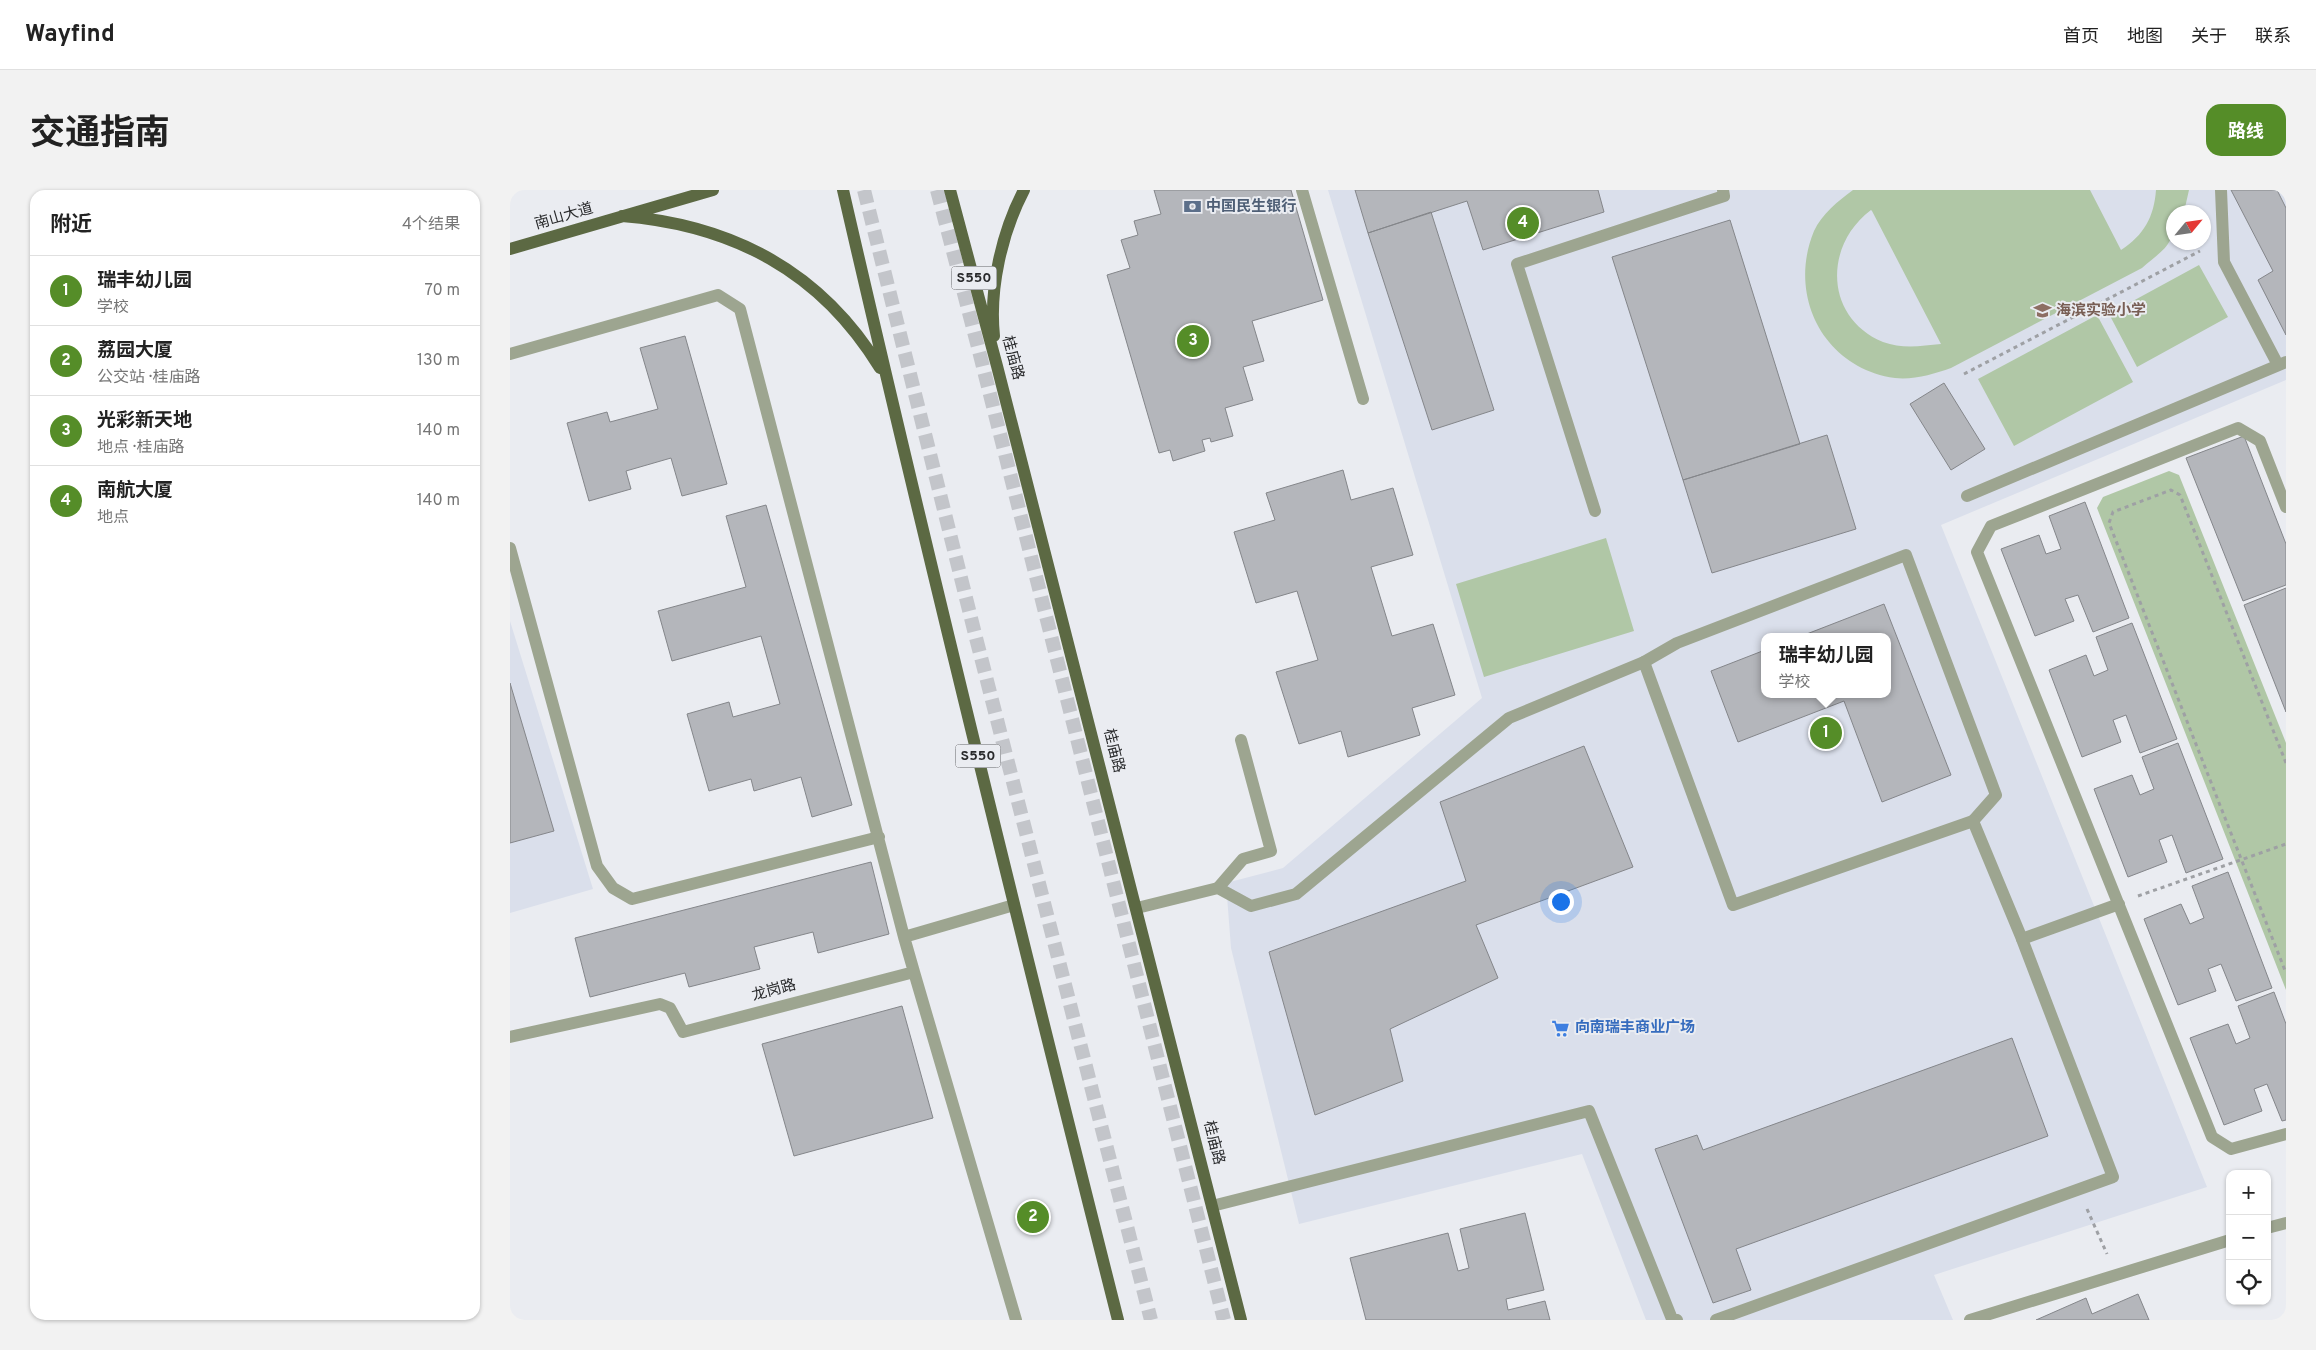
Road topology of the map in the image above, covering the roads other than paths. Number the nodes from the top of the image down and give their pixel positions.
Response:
1 (713, 190) edge
2 (843, 190) edge
3 (950, 190) edge
4 (1024, 190) edge
5 (1302, 190) edge
6 (1722, 190) edge
7 (2221, 190) edge
8 (622, 216) junction
9 (510, 249) edge
10 (510, 354) edge
11 (2282, 364) edge
12 (997, 366) junction
13 (886, 380) junction
14 (1363, 399) dead end
15 (1967, 496) dead end
16 (2286, 507) edge
17 (1594, 511) dead end
18 (510, 548) edge
19 (1644, 662) junction
20 (1242, 740) dead end
21 (1973, 821) junction
22 (878, 837) junction
23 (1218, 888) junction
24 (2119, 904) junction
25 (1014, 905) junction
26 (1137, 908) junction
27 (904, 937) junction
28 (2022, 939) junction
29 (914, 972) junction
30 (510, 1037) edge
31 (2286, 1134) edge
32 (1212, 1206) junction
33 (2286, 1223) edge
34 (2271, 1227) edge
35 (2226, 1241) edge
36 (1016, 1320) edge
37 (1118, 1320) edge
38 (1241, 1320) edge
39 (1677, 1320) edge
40 (1716, 1320) edge
41 (1970, 1320) edge

1 - 8 main road, 南山大道
2 - 13 main road, S550
3 - 12 main road, 桂庙路 / S550
4 - 12 main road
5 - 14 street
6 - 17 street
7 - 11 street
8 - 9 main road, 南山大道
8 - 13 main road
10 - 22 street
11 - 15 street
12 - 26 main road, 桂庙路 / S550
13 - 25 main road, S550
16 - 24 street
18 - 22 street
19 - 21 street
19 - 21 street
19 - 23 street
20 - 23 street
21 - 28 street
22 - 27 street
23 - 26 street
24 - 28 street
24 - 31 street
25 - 27 street
25 - 37 main road, S550
26 - 32 main road, 桂庙路 / S550
27 - 29 street
28 - 40 street
29 - 30 street, 龙岗路
29 - 36 street
32 - 38 main road, 桂庙路 / S550
32 - 39 street
33 - 34 street
35 - 41 street

